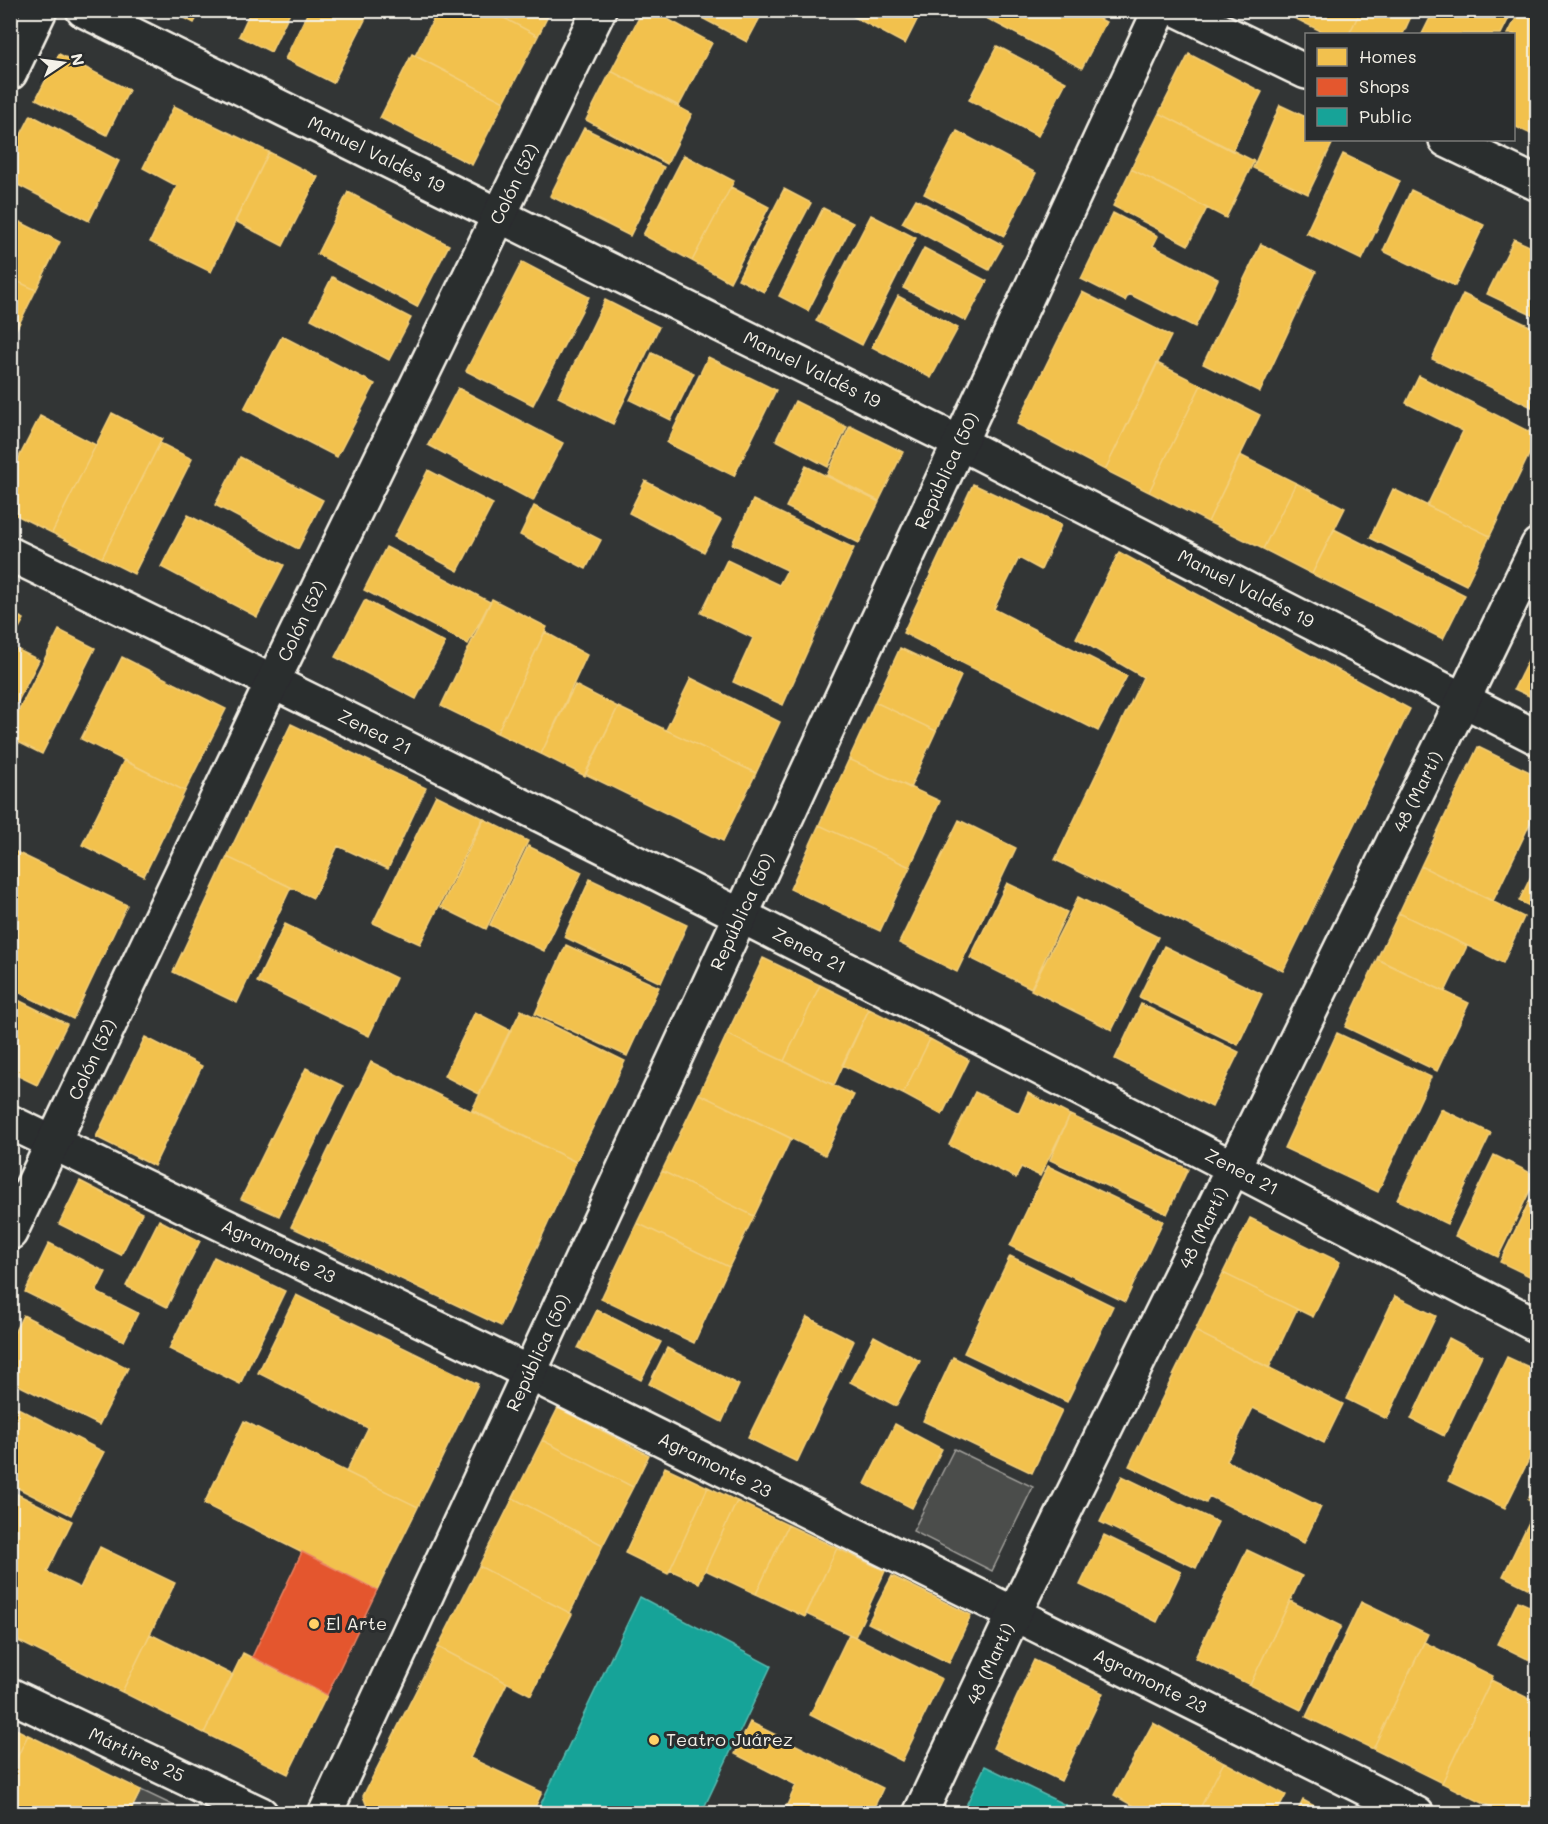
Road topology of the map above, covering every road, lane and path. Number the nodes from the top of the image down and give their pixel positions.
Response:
1 (40, 10) edge
2 (83, 10) edge
3 (599, 10) edge
4 (1160, 10) edge
5 (1178, 10) edge
6 (1305, 72) edge
7 (10, 73) edge
8 (1448, 141) edge
9 (1538, 184) edge
10 (498, 216) junction
11 (960, 443) junction
12 (1538, 545) edge
13 (10, 554) edge
14 (273, 681) junction
15 (1463, 700) junction
16 (1538, 738) edge
17 (741, 915) junction
18 (10, 1122) edge
19 (53, 1143) junction
20 (1234, 1167) junction
21 (10, 1233) edge
22 (1538, 1326) edge
23 (529, 1373) junction
24 (1014, 1614) junction
25 (10, 1695) edge
26 (261, 1814) edge
27 (325, 1814) edge
28 (920, 1814) edge
29 (1417, 1814) edge

1 - 7 street
2 - 10 street, Manuel Valdés 19
3 - 10 street, Colón (52)
4 - 11 street, República (50)
5 - 6 street
8 - 9 street
10 - 11 street, Manuel Valdés 19
10 - 14 street, Colón (52)
11 - 15 street, Manuel Valdés 19
11 - 17 street, República (50)
12 - 15 street, 48 (Martí)
13 - 14 street, Zenea 21
14 - 17 street, Zenea 21
14 - 19 street, Colón (52)
15 - 16 street, Manuel Valdés 19
15 - 20 street, 48 (Martí)
17 - 20 street, Zenea 21
17 - 23 street, República (50)
18 - 19 street, Agramonte 23
19 - 21 street, Colón (52)
19 - 23 street, Agramonte 23
20 - 22 street, Zenea 21
20 - 24 street, 48 (Martí)
23 - 24 street, Agramonte 23
23 - 27 street, República (50)
24 - 28 street, 48 (Martí)
24 - 29 street, Agramonte 23
25 - 26 street, Mártires 25

